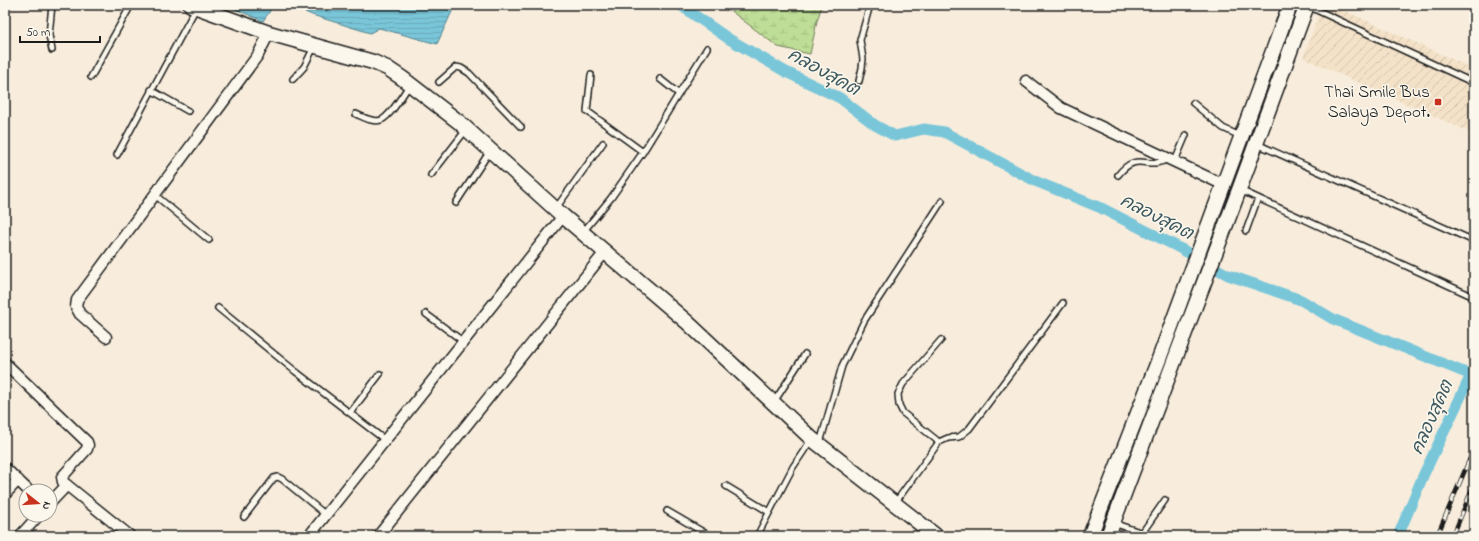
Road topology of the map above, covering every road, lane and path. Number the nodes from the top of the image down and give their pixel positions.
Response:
1 (52, 5) edge
2 (130, 5) edge
3 (870, 5) edge
4 (1290, 5) edge
5 (1307, 5) edge
6 (194, 6) edge
7 (269, 33) junction
8 (314, 46) junction
9 (707, 48) dead end
10 (52, 50) dead end
11 (592, 75) dead end
12 (91, 77) dead end
13 (293, 79) dead end
14 (660, 79) dead end
15 (858, 80) dead end
16 (1026, 80) dead end
17 (439, 82) dead end
18 (1474, 83) edge
19 (410, 84) junction
20 (151, 90) junction
21 (679, 94) junction
22 (1194, 103) dead end
23 (188, 112) dead end
24 (356, 114) dead end
25 (521, 127) dead end
26 (467, 129) junction
27 (1186, 135) dead end
28 (1242, 137) junction
29 (603, 143) dead end
30 (1256, 144) junction
31 (491, 150) junction
32 (643, 152) junction
33 (116, 155) dead end
34 (1172, 160) junction
35 (431, 175) dead end
36 (1118, 175) dead end
37 (1224, 185) junction
38 (1239, 190) junction
39 (155, 195) junction
40 (1258, 198) junction
41 (942, 201) dead end
42 (456, 203) dead end
43 (559, 212) junction
44 (1246, 232) dead end
45 (582, 233) junction
46 (209, 240) dead end
47 (1474, 241) edge
48 (604, 252) junction
49 (1474, 297) edge
50 (1063, 303) dead end
51 (218, 308) dead end
52 (426, 314) dead end
53 (106, 337) dead end
54 (941, 340) dead end
55 (464, 342) junction
56 (805, 354) dead end
57 (5, 363) edge
58 (380, 374) dead end
59 (773, 402) junction
60 (350, 413) junction
61 (385, 440) junction
62 (815, 442) junction
63 (938, 442) junction
64 (5, 468) edge
65 (18, 480) junction
66 (21, 483) edge
67 (67, 485) junction
68 (726, 486) dead end
69 (5, 494) edge
70 (58, 495) edge
71 (1165, 500) dead end
72 (894, 504) junction
73 (667, 511) dead end
74 (769, 512) junction
75 (326, 515) junction
76 (244, 517) dead end
77 (32, 523) edge
78 (1110, 530) edge
79 (1142, 533) junction
80 (20, 536) edge
81 (130, 536) edge
82 (309, 536) edge
83 (378, 536) edge
84 (710, 536) edge
85 (757, 536) edge
86 (936, 536) edge
87 (1090, 536) edge
88 (1152, 536) edge

1 - 10 lane
2 - 12 lane
3 - 15 lane
4 - 28 main road
5 - 18 lane
5 - 30 main road
6 - 7 main road
6 - 20 lane
7 - 8 main road
7 - 39 street
8 - 13 lane
8 - 19 main road
9 - 21 lane
11 - 32 lane
14 - 21 lane
16 - 34 street
17 - 25 lane
19 - 24 lane
19 - 26 main road
20 - 23 lane
20 - 33 lane
21 - 32 lane
22 - 28 lane
26 - 31 main road
26 - 35 lane
27 - 34 lane
28 - 37 main road
29 - 43 lane
30 - 38 main road
30 - 47 lane
31 - 42 lane
31 - 43 main road
32 - 45 lane
34 - 36 lane
34 - 37 street
37 - 87 main road
38 - 40 lane
38 - 78 main road
39 - 46 lane
39 - 53 street
40 - 44 lane
40 - 49 lane
41 - 62 lane
43 - 45 main road
43 - 55 street
45 - 48 main road
48 - 59 main road
48 - 83 street
50 - 63 lane
51 - 60 lane
52 - 55 lane
54 - 63 lane
55 - 61 street
56 - 59 lane
57 - 67 street
58 - 60 lane
59 - 62 main road
60 - 61 lane
61 - 75 street
62 - 72 main road
62 - 74 lane
63 - 72 lane
64 - 65 street
65 - 66 street
65 - 69 street
67 - 70 street
67 - 81 street
68 - 74 lane
71 - 79 lane
72 - 86 main road
73 - 84 lane
74 - 85 lane
75 - 76 lane
75 - 82 street
77 - 80 street
78 - 79 lane
79 - 88 lane

